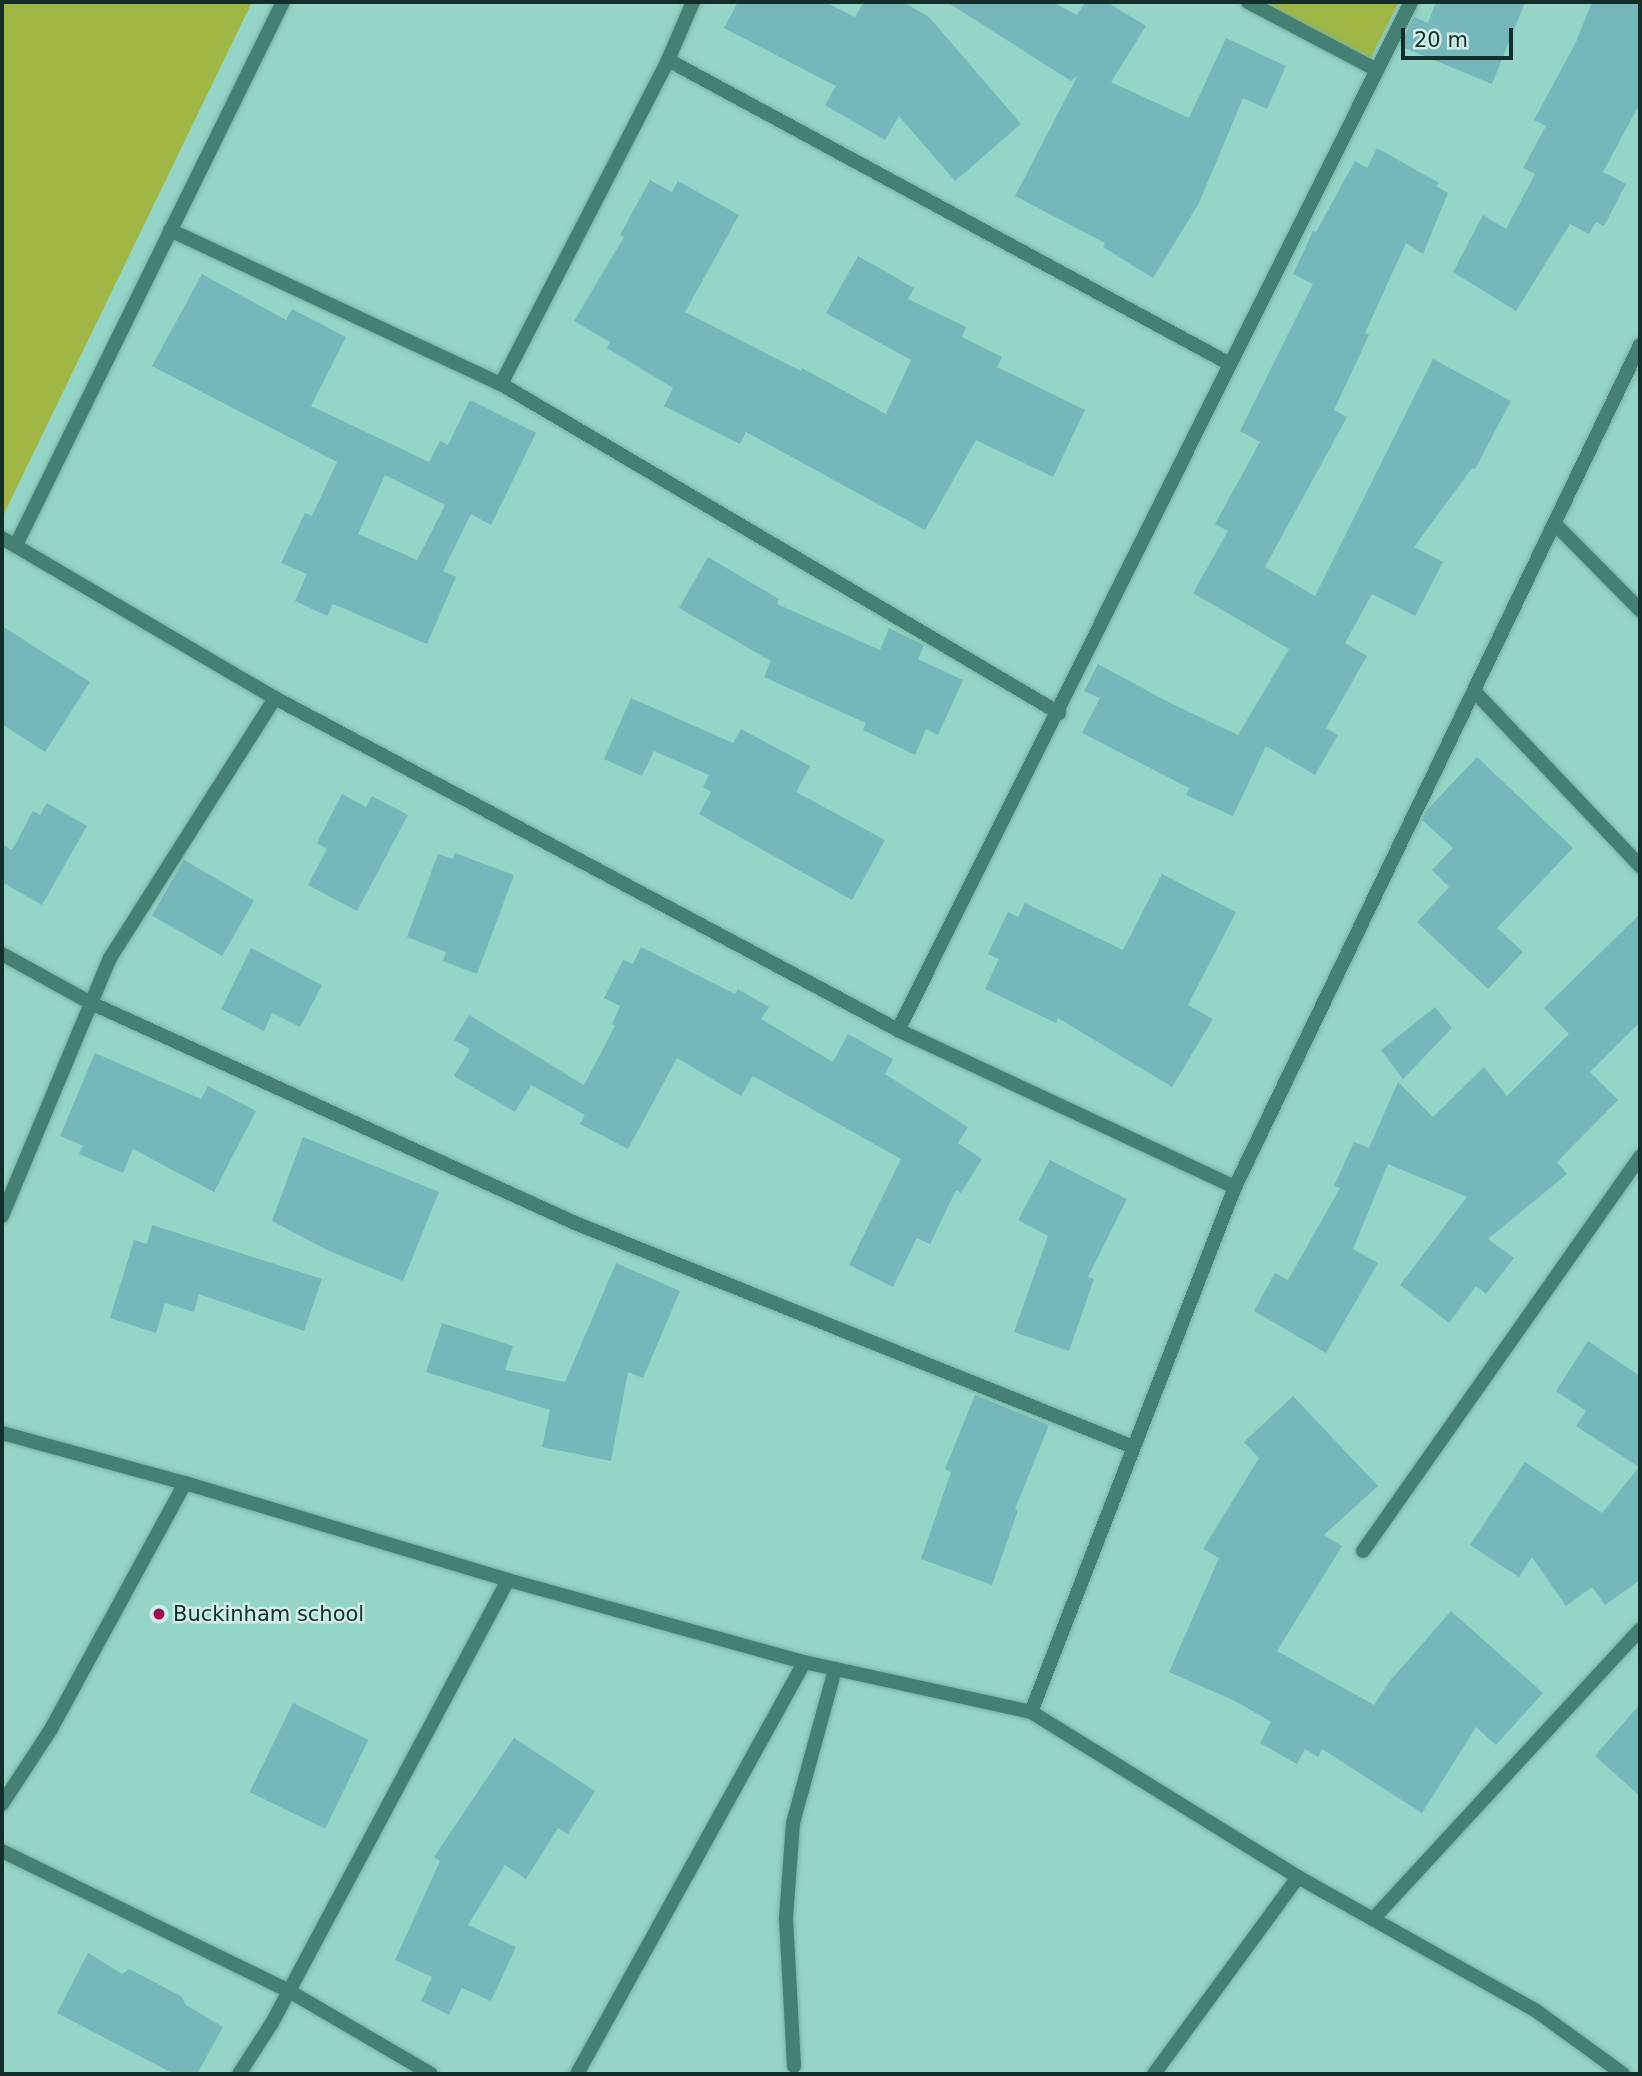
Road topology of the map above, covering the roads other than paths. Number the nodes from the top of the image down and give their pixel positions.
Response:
1 (283, 2) edge
2 (693, 2) edge
3 (1248, 2) edge
4 (1411, 2) edge
5 (668, 60) junction
6 (1377, 70) junction
7 (170, 230) junction
8 (1640, 345) edge
9 (1230, 365) junction
10 (502, 384) junction
11 (1555, 524) junction
12 (2, 538) edge
13 (16, 545) junction
14 (1640, 610) edge
15 (1475, 692) junction
16 (275, 698) junction
17 (1059, 713) junction
18 (1640, 866) edge
19 (2, 954) edge
20 (91, 1003) junction
21 (898, 1030) junction
22 (1640, 1157) edge
23 (1235, 1187) junction
24 (6, 1192) edge
25 (2, 1216) edge
26 (2, 1433) edge
27 (1133, 1447) junction
28 (185, 1483) junction
29 (1363, 1551) dead end
30 (508, 1580) junction
31 (1640, 1630) edge
32 (804, 1662) junction
33 (835, 1669) junction
34 (1031, 1712) junction
35 (2, 1804) edge
36 (2, 1851) edge
37 (1298, 1877) junction
38 (1373, 1919) junction
39 (289, 1991) junction
40 (794, 2066) dead end
41 (239, 2074) edge
42 (431, 2074) edge
43 (577, 2074) edge
44 (1154, 2074) edge
45 (1623, 2074) edge

1 - 7 street
2 - 5 street
3 - 6 street
4 - 6 street
5 - 9 street
5 - 10 street
6 - 9 street
7 - 10 street
7 - 13 street
8 - 11 street
9 - 17 street
10 - 17 street
11 - 14 street
11 - 15 street
12 - 13 street
13 - 16 street
15 - 18 street
15 - 23 street
16 - 20 street
16 - 21 street
17 - 21 street
19 - 20 street
20 - 24 street
20 - 27 street
21 - 23 street
22 - 29 street
23 - 27 street
24 - 25 street
26 - 28 street
27 - 34 street
28 - 30 street
28 - 35 street
30 - 32 street
30 - 39 street
31 - 38 street
32 - 33 street
32 - 43 street
33 - 34 street
33 - 40 street
34 - 37 street
36 - 39 street
37 - 38 street
37 - 44 street
38 - 45 street
39 - 41 street
39 - 42 street

